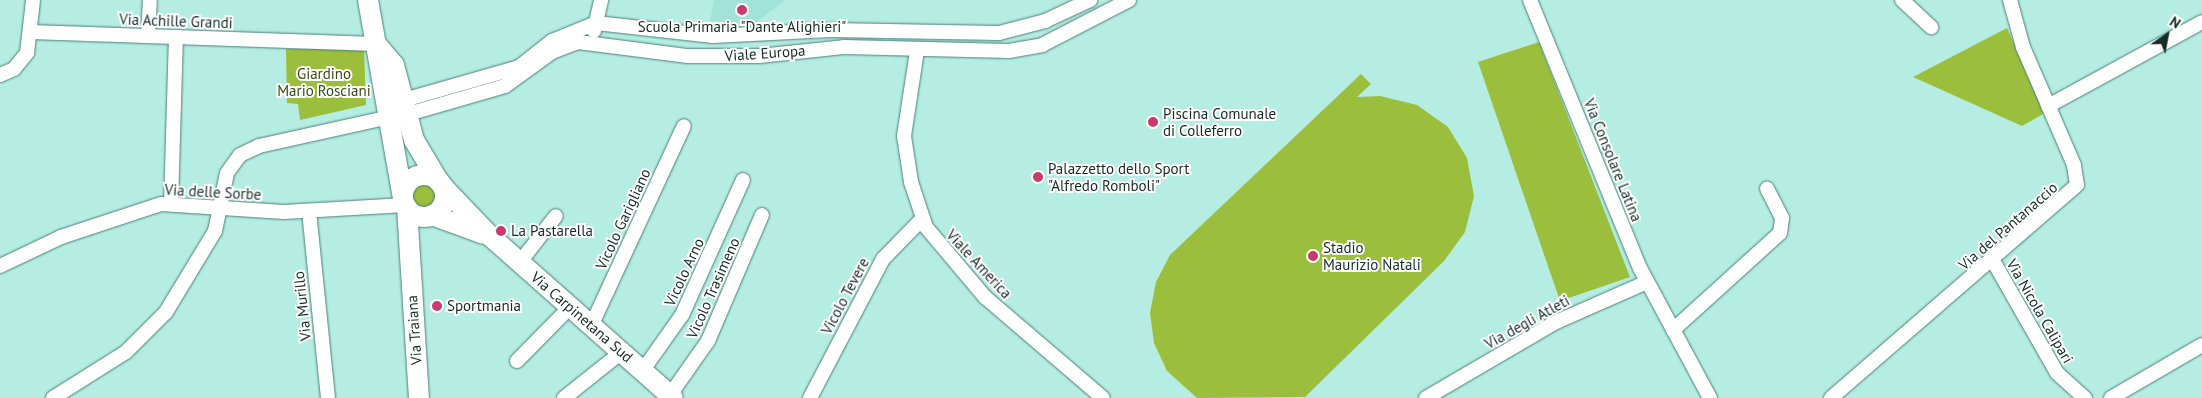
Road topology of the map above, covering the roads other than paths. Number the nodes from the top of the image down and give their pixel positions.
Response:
1 (33, 0) edge
2 (150, 0) edge
3 (368, 0) edge
4 (601, 0) edge
5 (1090, 0) edge
6 (1130, 0) edge
7 (1530, 0) edge
8 (1902, 0) edge
9 (2010, 0) edge
10 (2202, 22) edge
11 (596, 23) junction
12 (1931, 27) dead end
13 (31, 32) junction
14 (148, 36) junction
15 (176, 37) junction
16 (592, 42) junction
17 (376, 44) junction
18 (917, 51) junction
19 (0, 74) edge
20 (2048, 106) junction
21 (397, 109) junction
22 (684, 126) dead end
23 (743, 180) dead end
24 (441, 185) junction
25 (1767, 189) dead end
26 (171, 204) junction
27 (405, 204) junction
28 (221, 207) junction
29 (309, 211) junction
30 (762, 215) dead end
31 (430, 216) junction
32 (556, 216) dead end
33 (923, 218) junction
34 (490, 236) junction
35 (1992, 260) junction
36 (410, 261) junction
37 (520, 262) junction
38 (0, 266) edge
39 (1647, 282) junction
40 (571, 306) junction
41 (592, 324) junction
42 (1673, 330) junction
43 (2202, 345) edge
44 (623, 352) junction
45 (517, 361) dead end
46 (643, 370) junction
47 (672, 397) edge
48 (1708, 397) edge
49 (53, 398) edge
50 (328, 398) edge
51 (419, 398) edge
52 (564, 398) edge
53 (810, 398) edge
54 (1104, 398) edge
55 (1426, 398) edge
56 (1831, 398) edge
57 (2085, 398) edge
58 (2111, 398) edge

1 - 13 street
2 - 14 street
3 - 17 main road
4 - 11 street
5 - 11 street, Viale Europa
6 - 18 street, Viale Europa
7 - 39 street, Via Consolare Latina
8 - 12 street
9 - 20 street, Via del Pantanaccio
10 - 20 street
11 - 16 street
11 - 21 street, Viale Europa
13 - 14 street, Via Achille Grandi
13 - 19 street
14 - 15 street, Via Achille Grandi
15 - 17 street, Via Achille Grandi
15 - 26 street
16 - 18 street, Viale Europa
16 - 21 street, Viale Europa
17 - 21 main road
18 - 33 street, Viale America
20 - 35 street, Via del Pantanaccio
21 - 24 main road, Via Carpinetana Sud
21 - 27 main road, Via Traiana
21 - 28 street
22 - 41 street, Vicolo Garigliano
23 - 46 street, Vicolo Arno
24 - 27 main road
24 - 31 main road
24 - 34 main road, Via Carpinetana Sud
25 - 42 street
26 - 28 street, Via delle Sorbe
26 - 38 street, Via delle Sorbe
27 - 29 street, Via delle Sorbe
27 - 31 main road
27 - 36 main road, Via Traiana
28 - 29 street, Via delle Sorbe
28 - 49 street
29 - 50 street, Via Murillo
30 - 47 street, Vicolo Trasimeno
31 - 34 main road, Via Carpinetana Sud
31 - 36 main road, Via Traiana
32 - 37 street
33 - 53 street, Vicolo Tevere
33 - 54 street, Viale America
34 - 37 main road, Via Carpinetana Sud
35 - 56 street, Via del Pantanaccio
35 - 57 street, Via Nicola Calipari
36 - 51 main road, Via Traiana
37 - 40 main road, Via Carpinetana Sud
39 - 42 street, Via Consolare Latina
39 - 55 street, Via degli Atleti
40 - 41 main road, Via Carpinetana Sud
40 - 45 street
41 - 44 main road, Via Carpinetana Sud
42 - 48 street, Via Consolare Latina
43 - 58 street
44 - 46 main road, Via Carpinetana Sud
44 - 52 street
46 - 47 main road, Via Carpinetana Sud

